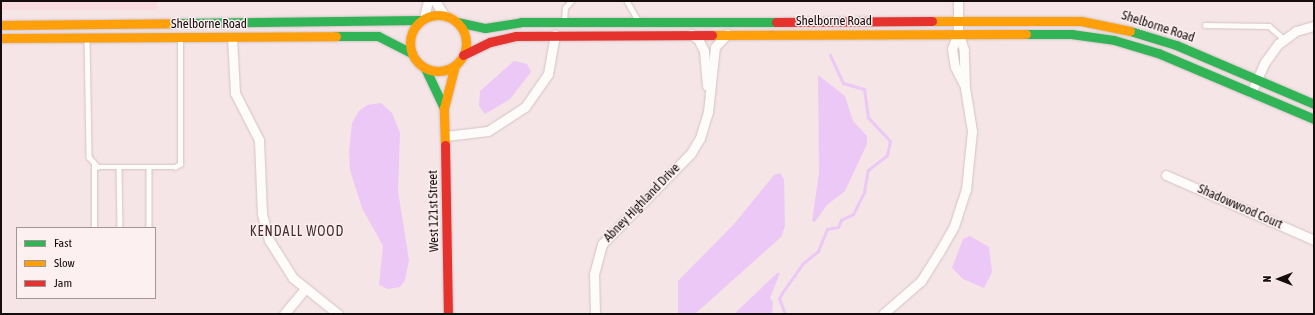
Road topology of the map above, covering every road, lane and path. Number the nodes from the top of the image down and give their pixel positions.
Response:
1 (428, 1) edge
2 (435, 1) edge
3 (571, 1) edge
4 (626, 1) edge
5 (958, 1) edge
6 (444, 15) junction
7 (422, 19) junction
8 (565, 21) junction
9 (638, 21) junction
10 (457, 22) junction
11 (1, 25) edge
12 (1205, 25) dead end
13 (957, 26) junction
14 (1314, 26) edge
15 (690, 34) junction
16 (727, 34) junction
17 (555, 35) junction
18 (180, 37) junction
19 (232, 37) junction
20 (1, 38) edge
21 (87, 38) junction
22 (1284, 39) junction
23 (412, 53) junction
24 (463, 55) junction
25 (455, 65) junction
26 (425, 68) junction
27 (1257, 81) junction
28 (1251, 93) junction
29 (710, 100) junction
30 (1314, 104) edge
31 (444, 108) junction
32 (1314, 119) edge
33 (446, 136) junction
34 (94, 165) junction
35 (120, 167) junction
36 (149, 167) junction
37 (1166, 175) dead end
38 (94, 227) edge
39 (120, 227) edge
40 (149, 227) edge
41 (1314, 240) edge
42 (305, 289) junction
43 (284, 314) edge
44 (338, 314) edge
45 (448, 314) edge
46 (595, 314) edge
47 (883, 314) edge

1 - 7 street
2 - 6 street
3 - 8 lane
4 - 9 lane
5 - 13 street
6 - 7 street
6 - 10 street
7 - 11 street, Shelborne Road
7 - 23 street
8 - 9 street, Shelborne Road
8 - 10 street, Shelborne Road
9 - 13 street, Shelborne Road
10 - 24 street
12 - 22 lane
13 - 16 street, Shelborne Road
13 - 27 street, Shelborne Road
13 - 28 street, Shelborne Road
13 - 47 street
14 - 22 street
15 - 16 street, Shelborne Road
15 - 17 street, Shelborne Road
15 - 29 street, Abney Highland Drive
16 - 29 street, Abney Highland Drive
17 - 24 street, Shelborne Road
17 - 33 street
18 - 19 street, Shelborne Road
18 - 21 street, Shelborne Road
18 - 36 lane
19 - 23 street, Shelborne Road
19 - 42 street
20 - 21 street, Shelborne Road
21 - 34 lane
22 - 27 street
23 - 26 street
24 - 25 street
25 - 26 street
25 - 31 street, West 121st Street
26 - 31 street, West 121st Street
27 - 28 street
27 - 30 street, Shelborne Road
28 - 32 street, Shelborne Road
29 - 46 street, Abney Highland Drive
31 - 33 street, West 121st Street
33 - 45 street, West 121st Street
34 - 35 lane
34 - 38 lane
35 - 36 lane
35 - 39 lane
36 - 40 lane
37 - 41 street, Shadowwood Court
42 - 43 street
42 - 44 street

